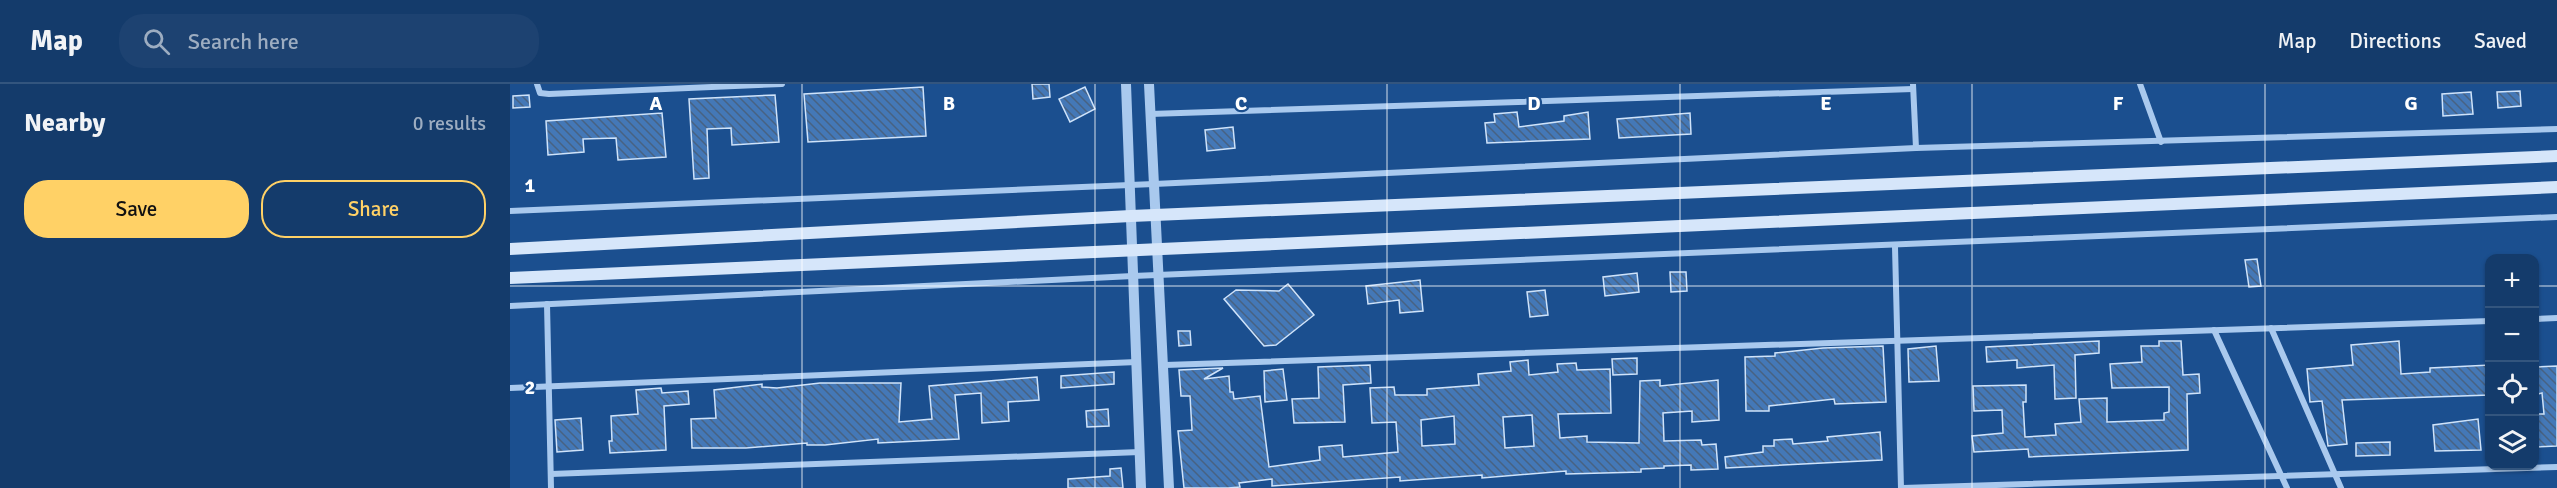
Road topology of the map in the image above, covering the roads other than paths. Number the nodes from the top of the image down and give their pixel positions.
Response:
1 (537, 84) edge
2 (782, 84) edge
3 (1126, 84) edge
4 (1149, 84) edge
5 (2140, 84) edge
6 (1913, 86) edge
7 (1150, 114) junction
8 (2557, 129) edge
9 (2161, 142) junction
10 (1916, 148) junction
11 (2557, 156) edge
12 (1154, 184) junction
13 (1130, 185) junction
14 (2557, 187) edge
15 (510, 211) edge
16 (1131, 216) junction
17 (1156, 216) junction
18 (2557, 217) edge
19 (1895, 247) junction
20 (510, 249) edge
21 (1157, 249) junction
22 (1132, 250) junction
23 (1133, 276) junction
24 (1158, 277) junction
25 (510, 278) edge
26 (548, 304) junction
27 (510, 306) edge
28 (2557, 318) edge
29 (2539, 319) edge
30 (2485, 321) edge
31 (2271, 328) junction
32 (2214, 330) junction
33 (1896, 341) junction
34 (1137, 362) junction
35 (1165, 366) junction
36 (548, 386) junction
37 (510, 388) edge
38 (1140, 452) junction
39 (2557, 467) edge
40 (2334, 473) junction
41 (551, 474) junction
42 (2280, 475) junction
43 (551, 488) edge
44 (1142, 488) edge
45 (1169, 488) edge
46 (1902, 488) edge
47 (2286, 488) edge
48 (2341, 488) edge

1 - 2 street
3 - 13 street
4 - 7 street
5 - 9 street
6 - 7 street
6 - 10 street
7 - 12 street
8 - 9 street
9 - 10 street
10 - 12 street
11 - 17 main road
12 - 13 street
12 - 17 street
13 - 15 street
13 - 16 street
14 - 21 main road
16 - 17 main road
16 - 20 main road
16 - 22 street
17 - 21 street
18 - 19 street
19 - 24 street
19 - 33 street
21 - 22 main road
21 - 24 street
22 - 23 street
22 - 25 main road
23 - 24 street
23 - 26 street
23 - 34 street
24 - 35 street
26 - 27 street
26 - 36 street
28 - 29 street
30 - 31 street
31 - 32 street
31 - 40 street
32 - 33 street
32 - 42 street
33 - 35 street
33 - 46 street
34 - 36 street
34 - 38 street
35 - 45 street
36 - 37 street
36 - 41 street
38 - 41 street
38 - 44 street
39 - 40 street
40 - 42 street
40 - 48 street
41 - 43 street
42 - 46 street
42 - 47 street

